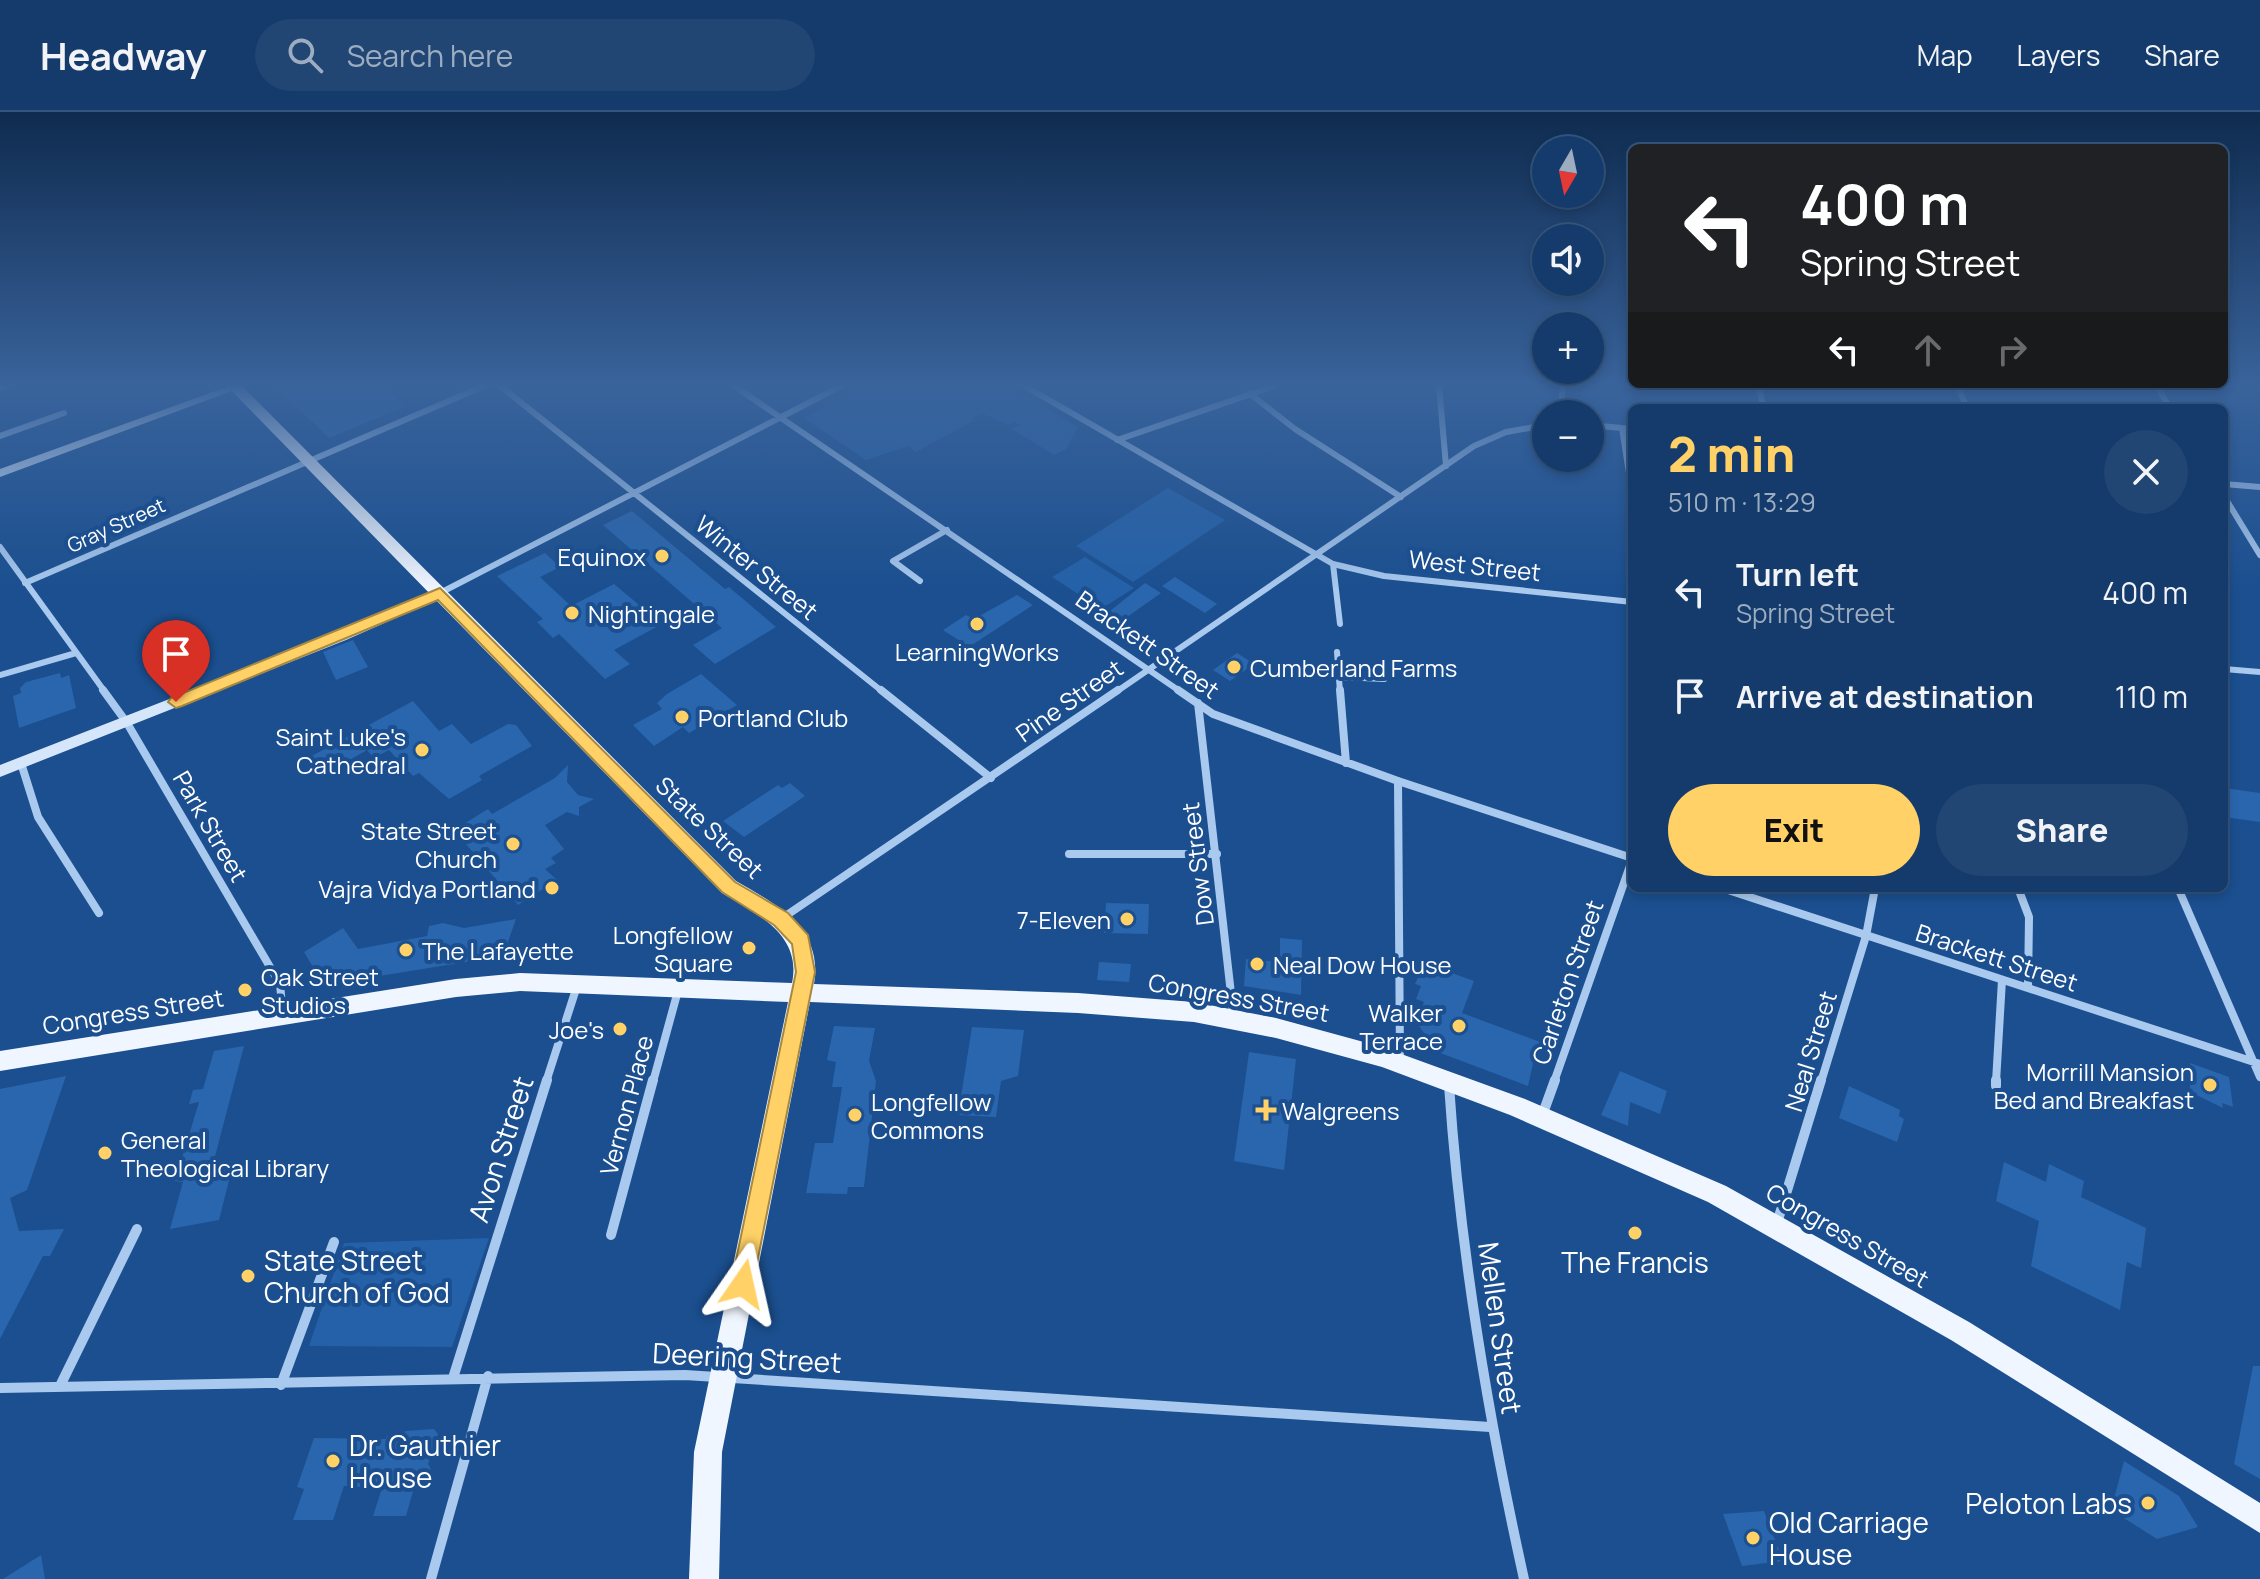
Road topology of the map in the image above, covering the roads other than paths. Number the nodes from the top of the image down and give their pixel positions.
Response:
1 (53, 453) edge
2 (301, 453) edge
3 (323, 453) edge
4 (586, 453) edge
5 (712, 453) edge
6 (834, 453) edge
7 (1140, 453) edge
8 (1333, 453) edge
9 (1445, 453) edge
10 (1463, 453) edge
11 (307, 460) junction
12 (1446, 466) junction
13 (0, 473) edge
14 (2228, 484) edge
15 (2260, 487) edge
16 (636, 493) junction
17 (1401, 497) junction
18 (2228, 503) edge
19 (947, 530) junction
20 (0, 547) edge
21 (2260, 555) edge
22 (1316, 556) junction
23 (1333, 564) junction
24 (920, 581) dead end
25 (25, 583) junction
26 (440, 593) junction
27 (1628, 602) edge
28 (1340, 624) dead end
29 (1337, 652) dead end
30 (76, 653) junction
31 (1149, 669) junction
32 (2228, 669) edge
33 (2260, 672) edge
34 (0, 675) edge
35 (1340, 677) junction
36 (1384, 679) dead end
37 (1198, 703) junction
38 (127, 723) junction
39 (21, 763) junction
40 (1346, 763) junction
41 (0, 771) edge
42 (991, 778) junction
43 (1398, 781) junction
44 (1069, 854) dead end
45 (1217, 854) junction
46 (1628, 858) edge
47 (1628, 871) edge
48 (1734, 892) edge
49 (1874, 892) edge
50 (2020, 892) edge
51 (2180, 892) edge
52 (99, 913) dead end
53 (781, 919) junction
54 (1866, 936) junction
55 (2002, 980) junction
56 (578, 981) junction
57 (679, 986) junction
58 (2028, 988) junction
59 (801, 992) junction
60 (283, 1017) junction
61 (1234, 1020) junction
62 (0, 1061) edge
63 (1400, 1063) junction
64 (2257, 1063) edge
65 (2260, 1077) edge
66 (1449, 1080) junction
67 (1996, 1086) dead end
68 (1542, 1118) junction
69 (1776, 1224) junction
70 (137, 1229) dead end
71 (611, 1235) dead end
72 (334, 1242) dead end
73 (488, 1376) junction
74 (725, 1377) junction
75 (453, 1378) junction
76 (281, 1385) junction
77 (60, 1386) junction
78 (0, 1388) edge
79 (1490, 1427) junction
80 (2260, 1519) edge
81 (431, 1579) edge
82 (704, 1579) edge
83 (1524, 1579) edge

1 - 13 street
2 - 11 main road, State Street
3 - 11 street, Gray Street
4 - 16 street, Winter Street
5 - 16 street
6 - 19 street, Brackett Street
7 - 22 street, West Street
8 - 17 street
9 - 12 street
10 - 12 street, Pine Street
11 - 25 street, Gray Street
11 - 26 main road, State Street
12 - 17 street, Pine Street
14 - 15 street
16 - 26 street
16 - 42 street, Winter Street
17 - 22 street, Pine Street
18 - 21 street
19 - 24 street
19 - 31 street, Brackett Street
20 - 25 street, Park Street
22 - 23 street, West Street
22 - 31 street, Pine Street
23 - 27 street, West Street
23 - 28 street
25 - 30 street, Park Street
26 - 38 street
26 - 53 main road, State Street
29 - 35 street
30 - 34 street
30 - 38 street, Park Street
31 - 37 street, Brackett Street
31 - 42 street, Pine Street
32 - 33 street
35 - 36 street
35 - 40 street
37 - 40 street, Brackett Street
37 - 45 street, Dow Street
38 - 39 street
38 - 60 street, Park Street
39 - 41 street
39 - 52 street
40 - 43 street, Brackett Street
42 - 53 street, Pine Street
43 - 46 street, Brackett Street
43 - 63 street
44 - 45 street
45 - 61 street, Dow Street
47 - 68 street, Carleton Street
48 - 54 street, Brackett Street
49 - 54 street, Neal Street
50 - 58 street
51 - 64 street
53 - 59 main road, State Street
54 - 55 street, Brackett Street
54 - 69 street, Neal Street
55 - 58 street, Brackett Street
55 - 67 street
56 - 57 main road, Congress Street
56 - 60 main road, Congress Street
56 - 75 street, Avon Street
57 - 59 main road, Congress Street
57 - 71 street, Vernon Place
58 - 64 street, Brackett Street
59 - 61 main road, Congress Street
59 - 74 main road, State Street
60 - 62 main road, Congress Street
61 - 63 main road, Congress Street
63 - 66 main road, Congress Street
64 - 65 street
66 - 68 main road, Congress Street
66 - 79 street, Mellen Street
68 - 69 main road, Congress Street
69 - 80 main road, Congress Street
70 - 77 street
72 - 76 street
73 - 74 street, Deering Street
73 - 75 street, Deering Street
73 - 81 street
74 - 79 street, Deering Street
74 - 82 main road, State Street
75 - 76 street, Deering Street
76 - 77 street, Deering Street
77 - 78 street, Deering Street
79 - 83 street, Mellen Street

